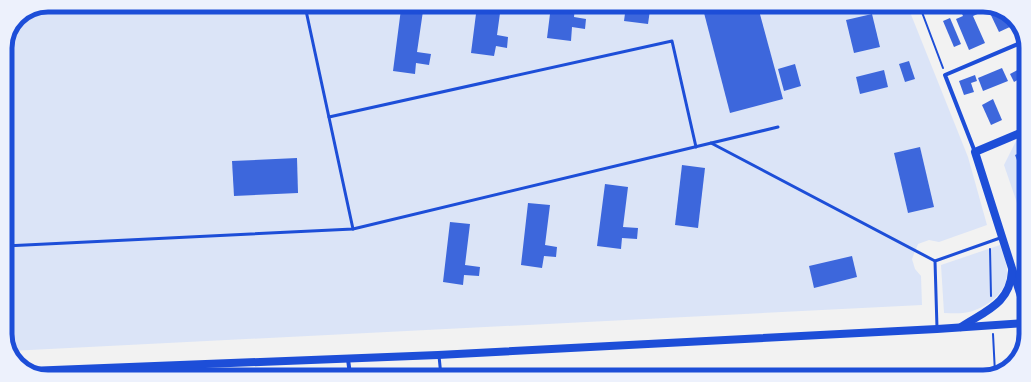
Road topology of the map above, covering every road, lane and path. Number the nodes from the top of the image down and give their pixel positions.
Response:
1 (306, 12) edge
2 (922, 12) edge
3 (1019, 45) edge
4 (945, 75) junction
5 (329, 117) junction
6 (778, 127) dead end
7 (1019, 134) edge
8 (711, 143) junction
9 (696, 147) junction
10 (975, 152) junction
11 (353, 229) junction
12 (1002, 237) junction
13 (12, 246) edge
14 (935, 262) junction
15 (1012, 268) junction
16 (1019, 290) edge
17 (1019, 323) edge
18 (960, 327) junction
19 (937, 329) junction
20 (438, 354) junction
21 (348, 359) junction
22 (112, 370) edge
23 (349, 370) edge
24 (440, 370) edge

1 - 5 lane
2 - 4 path
3 - 4 street
4 - 10 street
5 - 9 lane
5 - 11 lane
6 - 8 lane
7 - 10 main road
8 - 9 lane
8 - 14 lane
9 - 11 lane
10 - 12 main road
11 - 13 lane
12 - 14 lane
12 - 15 main road
14 - 19 lane
15 - 16 main road
15 - 18 main road
17 - 18 main road
18 - 19 main road
19 - 20 main road
20 - 21 main road
20 - 24 lane
21 - 22 main road
21 - 23 street

